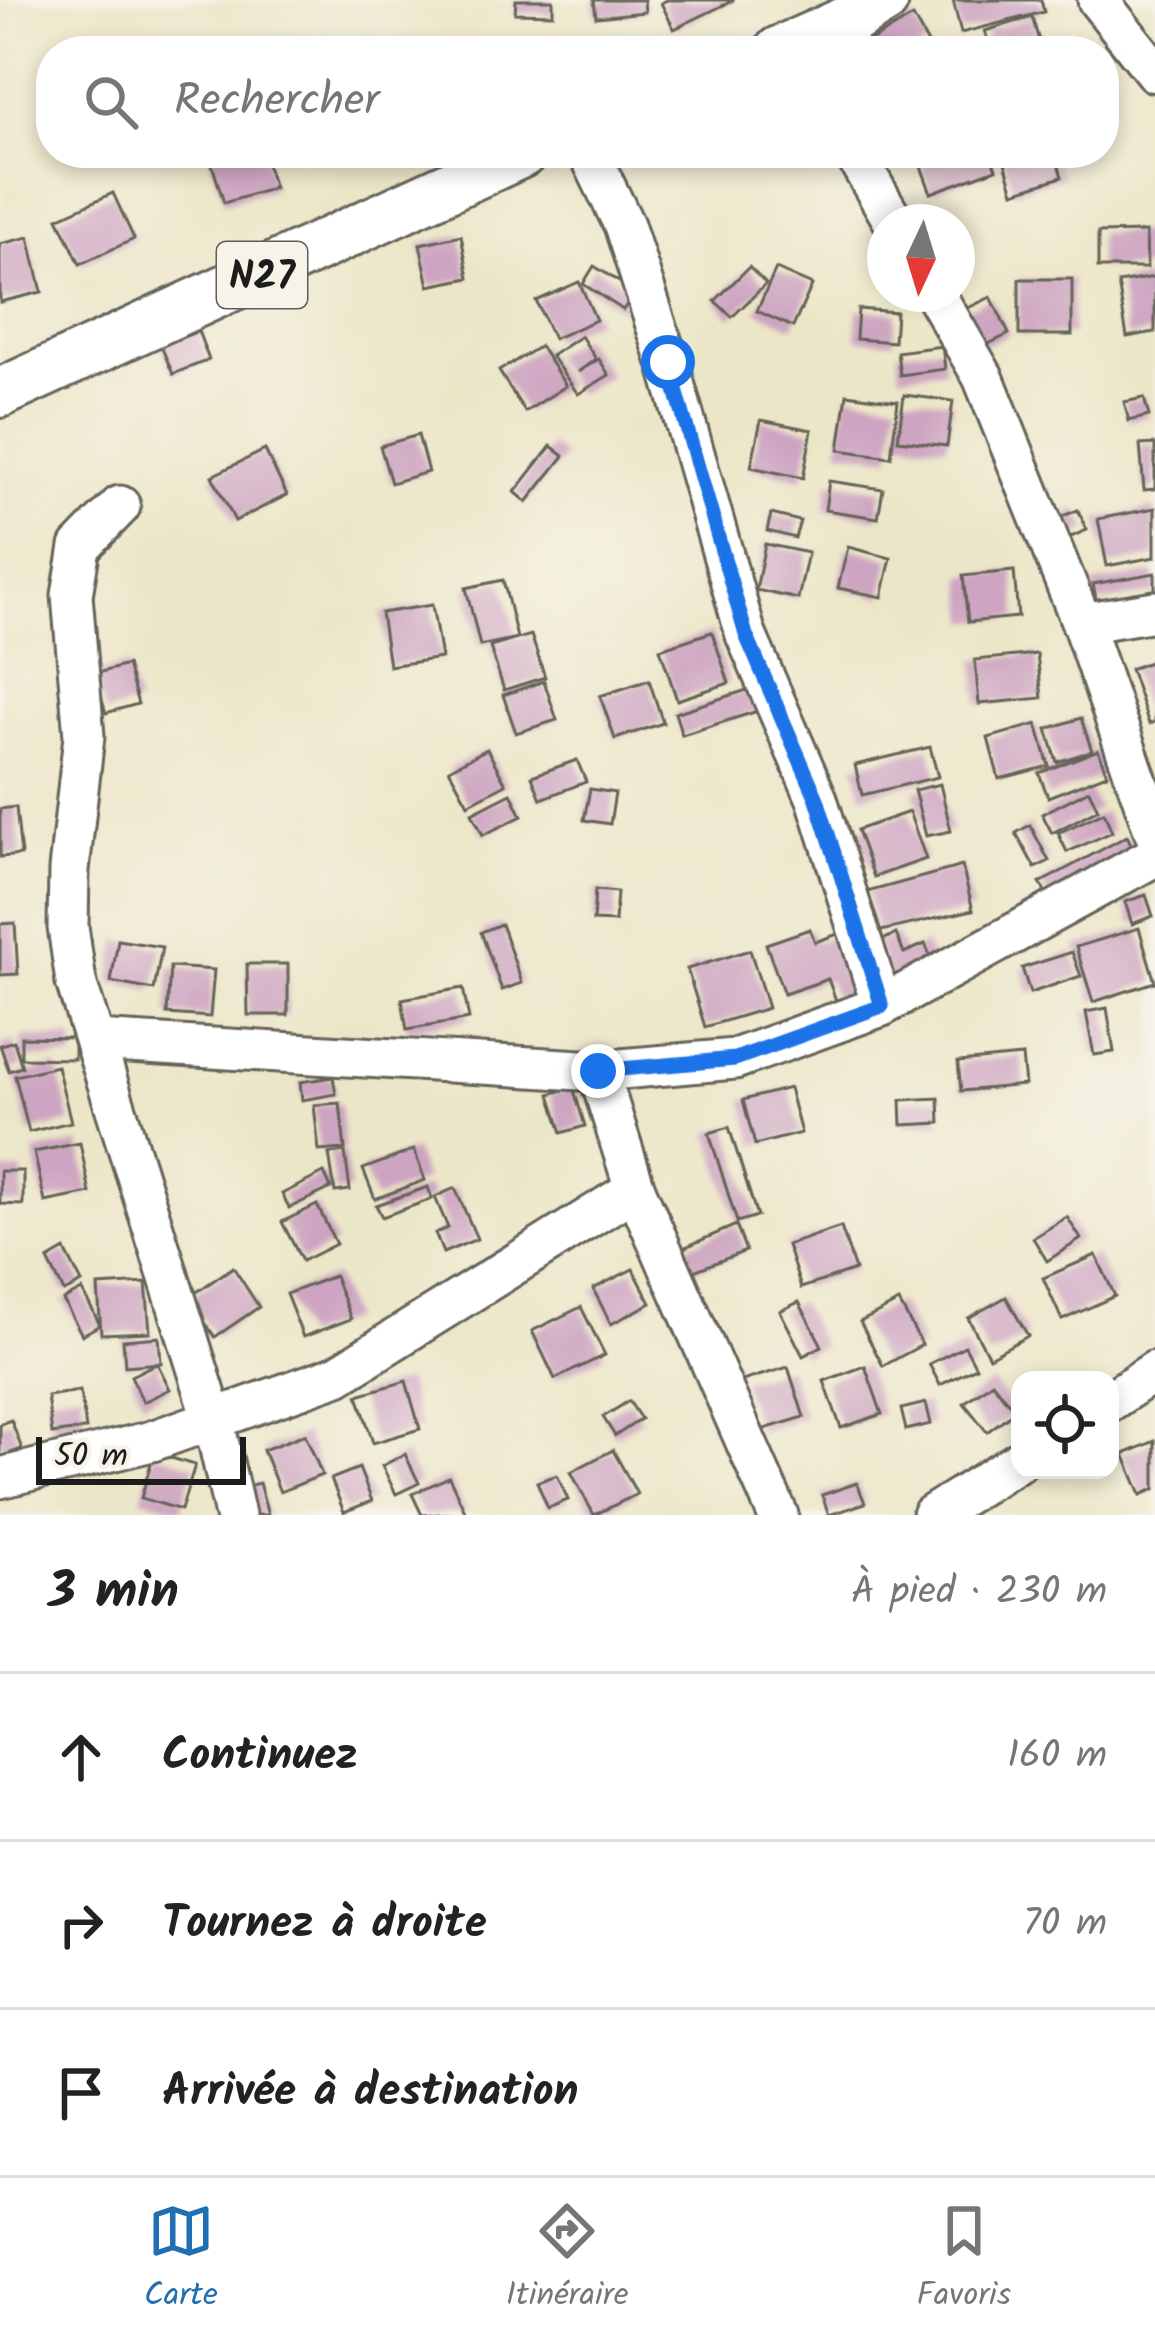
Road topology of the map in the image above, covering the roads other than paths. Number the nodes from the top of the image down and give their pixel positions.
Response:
1 (884, 0) edge
2 (1098, 0) edge
3 (814, 36) edge
4 (1155, 72) edge
5 (489, 168) edge
6 (596, 168) edge
7 (863, 168) edge
8 (884, 204) edge
9 (945, 312) edge
10 (0, 393) edge
11 (120, 506) dead end
12 (1155, 611) edge
13 (1082, 623) junction
14 (1155, 833) edge
15 (1155, 856) edge
16 (882, 1006) junction
17 (95, 1041) junction
18 (598, 1071) junction
19 (635, 1189) junction
20 (1155, 1371) edge
21 (1119, 1394) edge
22 (213, 1418) junction
23 (1011, 1466) edge
24 (0, 1478) edge
25 (940, 1514) edge
26 (235, 1515) edge
27 (778, 1515) edge

1 - 3 main road
2 - 4 street
5 - 10 main road, N27
6 - 16 street
7 - 8 street
9 - 13 street
11 - 17 street
12 - 13 street
13 - 14 street
15 - 16 street
16 - 18 street
17 - 18 street
17 - 22 street
18 - 19 street
19 - 22 street
19 - 27 street
20 - 21 street
22 - 24 street
22 - 26 street
23 - 25 street

